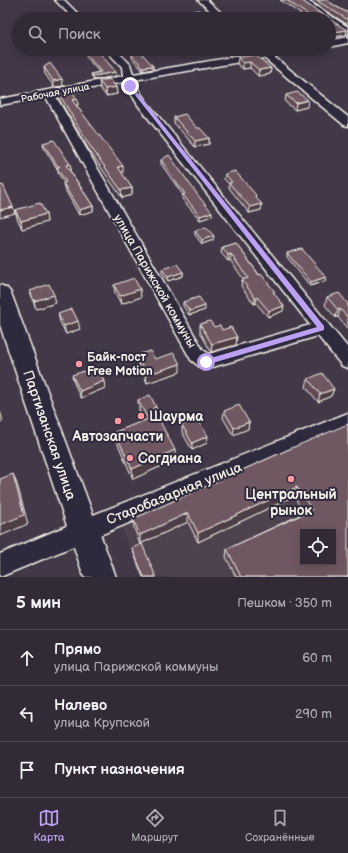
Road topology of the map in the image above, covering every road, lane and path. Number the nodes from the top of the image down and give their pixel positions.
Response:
1 (59, 0) edge
2 (202, 0) edge
3 (301, 0) edge
4 (72, 12) edge
5 (216, 12) edge
6 (319, 12) edge
7 (336, 23) edge
8 (348, 31) edge
9 (348, 40) edge
10 (336, 43) edge
11 (117, 56) edge
12 (241, 56) edge
13 (267, 56) edge
14 (128, 78) junction
15 (49, 93) junction
16 (0, 102) edge
17 (348, 123) edge
18 (0, 293) edge
19 (322, 328) junction
20 (348, 360) edge
21 (348, 422) edge
22 (83, 530) junction
23 (0, 566) edge
24 (100, 577) edge

1 - 4 street
2 - 5 street
3 - 6 street
7 - 8 street
9 - 10 street
11 - 14 street
12 - 14 street, Рабочая улица
13 - 17 street
14 - 15 street, Рабочая улица
14 - 19 street
15 - 16 street, Рабочая улица
15 - 19 street, улица Парижской коммуны
18 - 22 main road, Партизанская улица
19 - 20 street
21 - 22 street, Старобазарная улица
22 - 23 street, Старобазарная улица
22 - 24 main road, Партизанская улица

